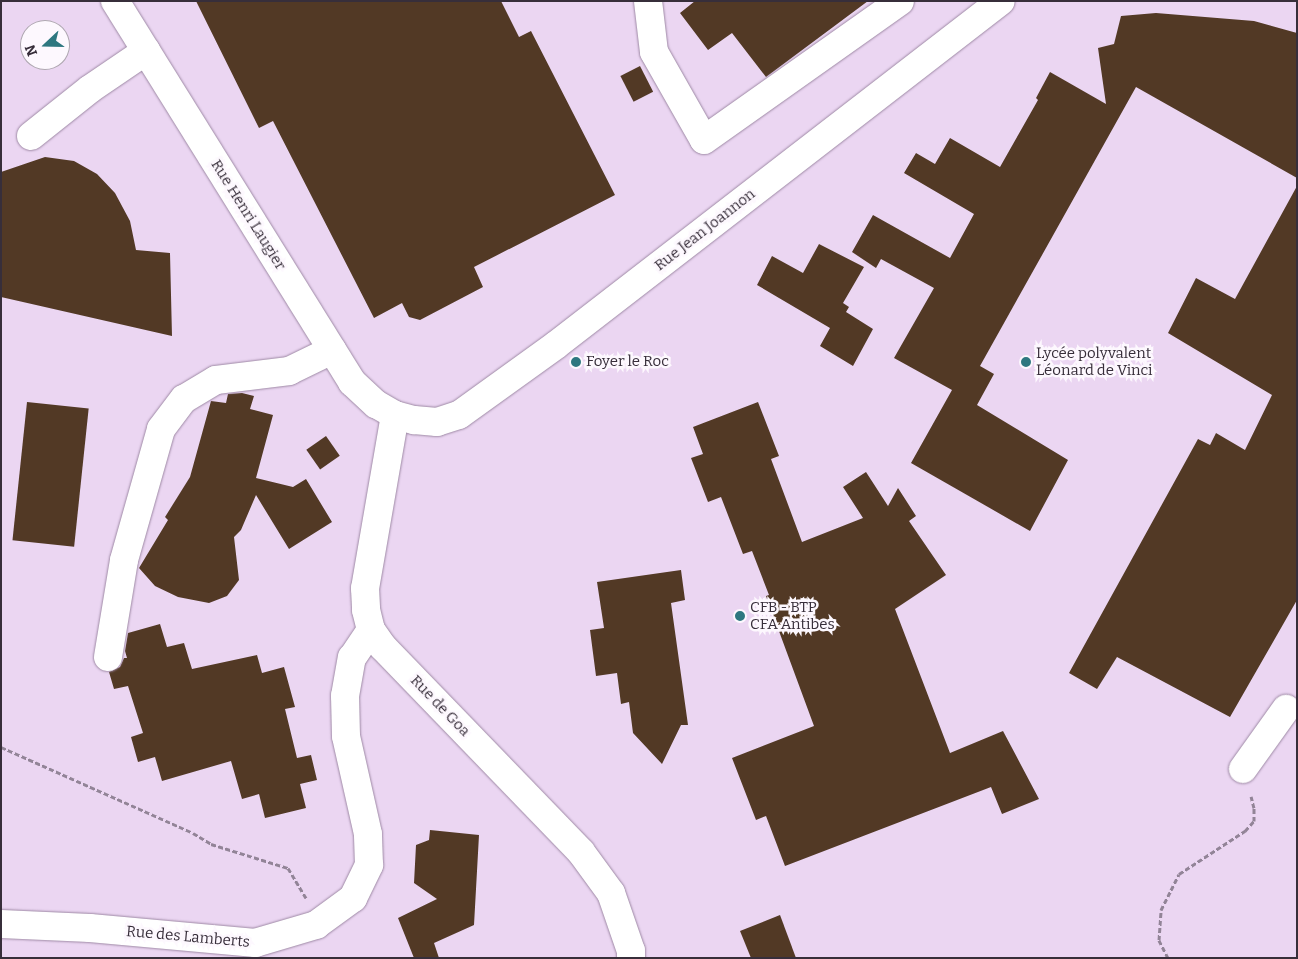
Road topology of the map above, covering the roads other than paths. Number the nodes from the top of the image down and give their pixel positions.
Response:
1 (115, 1) edge
2 (648, 1) edge
3 (900, 1) edge
4 (1001, 1) edge
5 (970, 10) edge
6 (146, 51) junction
7 (31, 136) dead end
8 (332, 350) junction
9 (395, 415) junction
10 (371, 630) junction
11 (108, 657) dead end
12 (1293, 709) edge
13 (1243, 769) road end
14 (1, 924) edge
15 (631, 958) edge

1 - 6 street, Rue Henri Laugier
2 - 3 street
4 - 5 street, Rue Jean Joannon
5 - 9 street, Rue Jean Joannon
6 - 7 street
6 - 8 street, Rue Henri Laugier
8 - 9 street, Rue Henri Laugier
8 - 11 street
9 - 10 street, Rue de Goa
10 - 14 street, Rue des Lamberts
10 - 15 street, Rue de Goa
12 - 13 street

